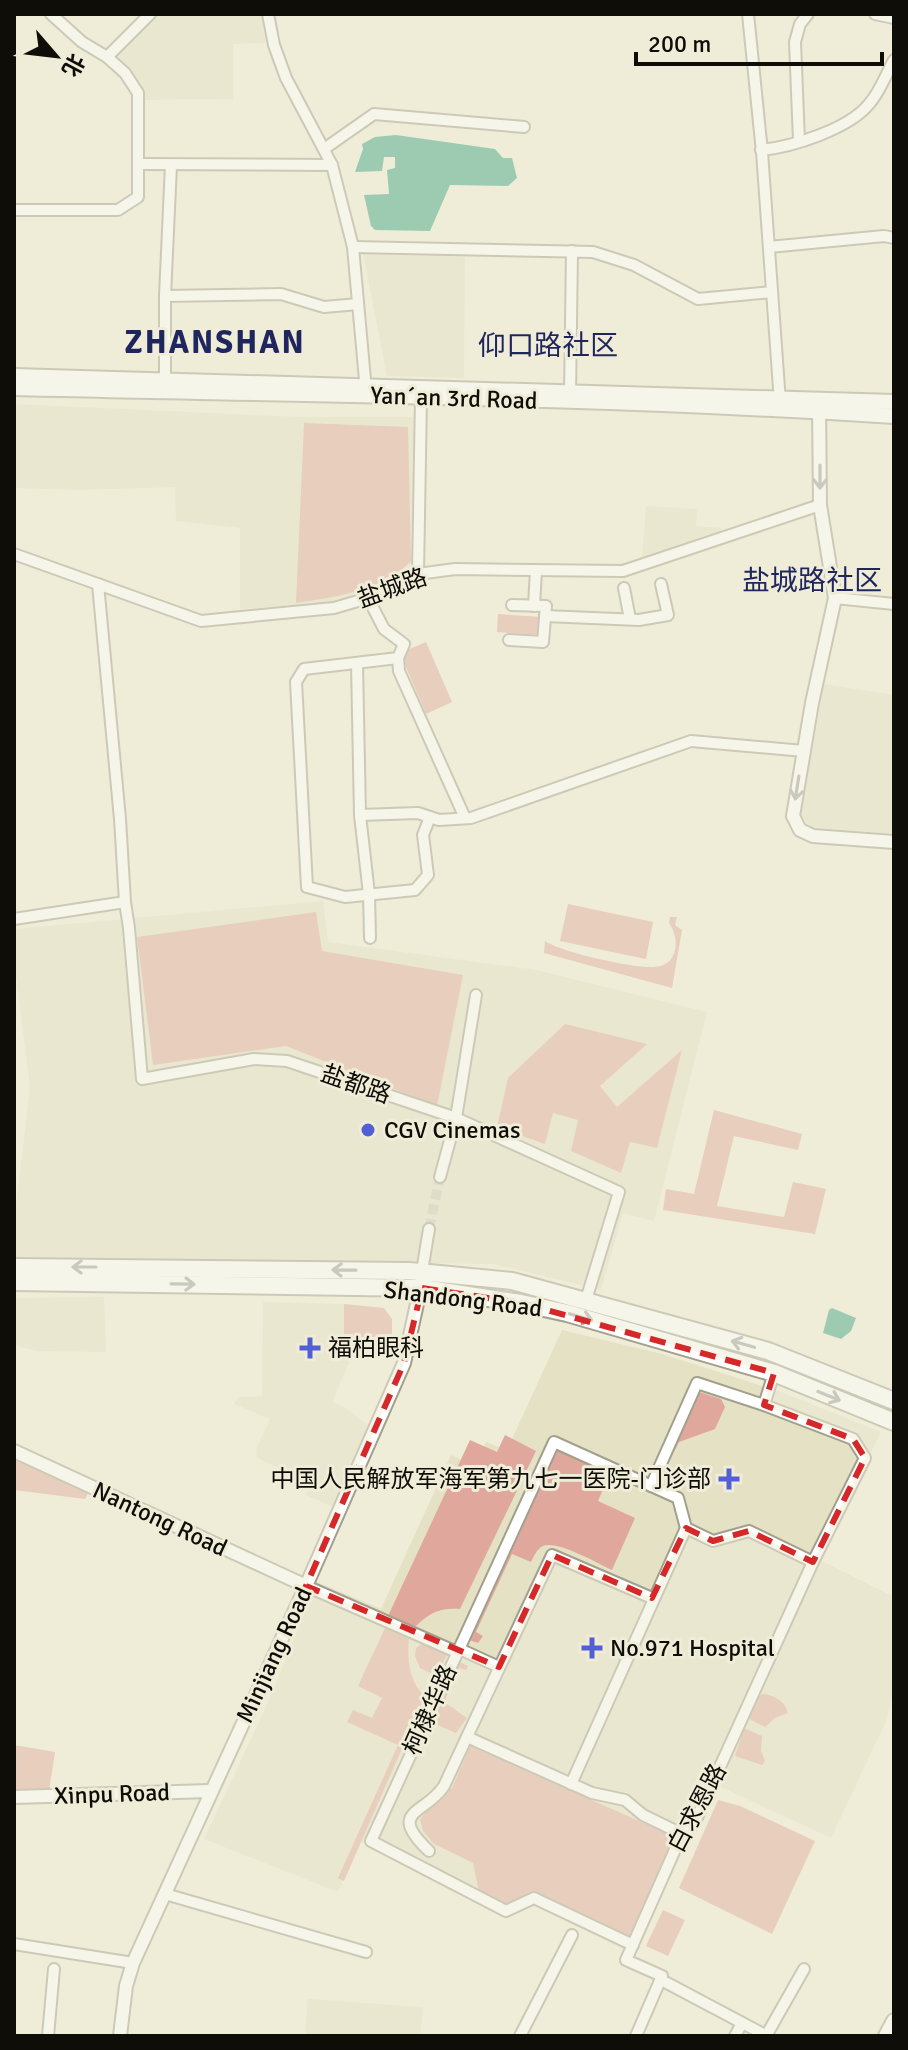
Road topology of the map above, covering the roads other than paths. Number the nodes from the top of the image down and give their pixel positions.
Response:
1 (51, 14) edge
2 (150, 14) edge
3 (268, 14) edge
4 (748, 14) edge
5 (808, 14) edge
6 (875, 14) edge
7 (894, 18) edge
8 (107, 57) junction
9 (894, 60) edge
10 (524, 127) dead end
11 (799, 141) junction
12 (324, 149) junction
13 (761, 150) junction
14 (139, 158) junction
15 (171, 165) junction
16 (332, 165) junction
17 (20, 210) edge
18 (894, 238) edge
19 (353, 247) junction
20 (769, 247) junction
21 (572, 251) junction
22 (772, 292) junction
23 (165, 296) junction
24 (358, 304) junction
25 (14, 376) edge
26 (165, 386) junction
27 (14, 388) edge
28 (366, 390) junction
29 (421, 397) junction
30 (570, 397) junction
31 (894, 402) edge
32 (780, 403) junction
33 (820, 405) junction
34 (894, 416) edge
35 (820, 505) junction
36 (14, 554) edge
37 (536, 570) junction
38 (418, 574) junction
39 (98, 584) junction
40 (661, 584) dead end
41 (624, 588) dead end
42 (368, 598) junction
43 (835, 598) junction
44 (894, 604) edge
45 (512, 605) dead end
46 (534, 606) junction
47 (545, 616) junction
48 (630, 619) junction
49 (509, 640) dead end
50 (398, 658) junction
51 (357, 663) junction
52 (804, 751) junction
53 (360, 815) junction
54 (430, 817) junction
55 (465, 818) junction
56 (894, 842) edge
57 (369, 894) junction
58 (125, 902) junction
59 (14, 919) edge
60 (370, 938) dead end
61 (476, 995) dead end
62 (456, 1118) junction
63 (440, 1177) tunnel mouth
64 (429, 1229) tunnel mouth
65 (14, 1267) edge
66 (422, 1280) junction
67 (14, 1282) edge
68 (586, 1300) junction
69 (774, 1373) junction
70 (894, 1401) edge
71 (764, 1405) junction
72 (894, 1422) edge
73 (14, 1451) edge
74 (651, 1486) junction
75 (686, 1528) junction
76 (813, 1562) junction
77 (306, 1586) junction
78 (652, 1598) junction
79 (457, 1651) junction
80 (499, 1667) junction
81 (467, 1737) junction
82 (571, 1784) junction
83 (210, 1791) junction
84 (14, 1797) edge
85 (682, 1834) junction
86 (429, 1851) dead end
87 (165, 1894) junction
88 (572, 1935) dead end
89 (14, 1944) edge
90 (633, 1945) junction
91 (366, 1952) dead end
92 (133, 1963) junction
93 (54, 1969) dead end
94 (804, 1969) dead end
95 (667, 1983) dead end
96 (894, 2021) edge
97 (742, 2023) junction
98 (48, 2036) edge
99 (120, 2036) edge
100 (520, 2036) edge
101 (636, 2036) edge
102 (735, 2036) edge
103 (766, 2036) edge
104 (886, 2036) edge

1 - 8 street
2 - 8 street
3 - 12 street
4 - 13 street
5 - 11 street
6 - 7 street
8 - 14 street
9 - 11 street
10 - 12 street
11 - 13 street
12 - 16 street
13 - 20 street
14 - 15 street
14 - 17 street
15 - 16 street
15 - 23 street
16 - 19 street
18 - 20 street
19 - 21 street
19 - 24 street
20 - 22 street
21 - 22 street
21 - 30 street
22 - 32 street
23 - 24 street
23 - 26 street
24 - 28 street
25 - 26 main road, Yan´an 3rd Road
26 - 27 main road, Yan´an 3rd Road
26 - 28 main road, Yan´an 3rd Road
28 - 29 main road, Yan´an 3rd Road
28 - 30 main road, Yan´an 3rd Road
29 - 30 main road, Yan´an 3rd Road
29 - 38 street
30 - 32 main road, Yan´an 3rd Road
31 - 33 main road, Yan´an 3rd Road
32 - 33 main road, Yan´an 3rd Road
33 - 34 main road, Yan´an 3rd Road
33 -> 35 street
35 - 37 street, 盐城路
35 - 43 street
36 - 39 street, 盐城路
37 - 38 street, 盐城路
37 - 46 street
38 - 42 street, 盐城路
39 - 42 street, 盐城路
39 - 58 street
40 - 48 street
41 - 48 street
42 - 50 street
43 - 44 street
43 - 52 street
45 - 46 street
46 - 47 street
47 - 48 street
47 - 49 street
50 - 51 street
50 - 55 street
51 - 53 street
51 - 57 street
52 - 55 street
52 -> 56 street
53 - 54 street
53 - 57 street
54 - 55 street
54 - 57 street
57 - 60 street
58 - 59 street
58 - 62 street, 盐都路
61 - 62 street
62 - 63 street
62 - 68 street, 盐都路
64 - 66 street
66 -> 65 main road, Shandong Road
67 -> 66 main road, Shandong Road
66 - 68 main road, Shandong Road
66 -> 69 main road, Shandong Road
66 - 77 street, Minjiang Road
70 -> 68 main road, Shandong Road
69 - 71 street
69 -> 72 main road, Shandong Road
71 - 74 street
71 - 76 street, 白求恩路
73 - 77 street, Nantong Road
74 - 75 street
74 - 79 street, 柯棣华路
75 - 76 street
75 - 78 street
76 - 85 street, 白求恩路
77 - 79 street
77 - 83 street, Minjiang Road
78 - 80 street
78 - 82 street
79 - 80 street
79 - 90 street, 柯棣华路
80 - 81 street
81 - 82 street
81 - 86 street
82 - 85 street
83 - 84 street, Xinpu Road
83 - 87 street, Minjiang Road
85 - 90 street, 白求恩路
87 - 91 street
87 - 92 street, Minjiang Road
88 - 100 street
89 - 92 street
90 - 101 street
92 - 99 street, Minjiang Road
93 - 98 street
94 - 103 street
95 - 97 street
96 - 104 main road
97 - 102 street
97 - 103 street

